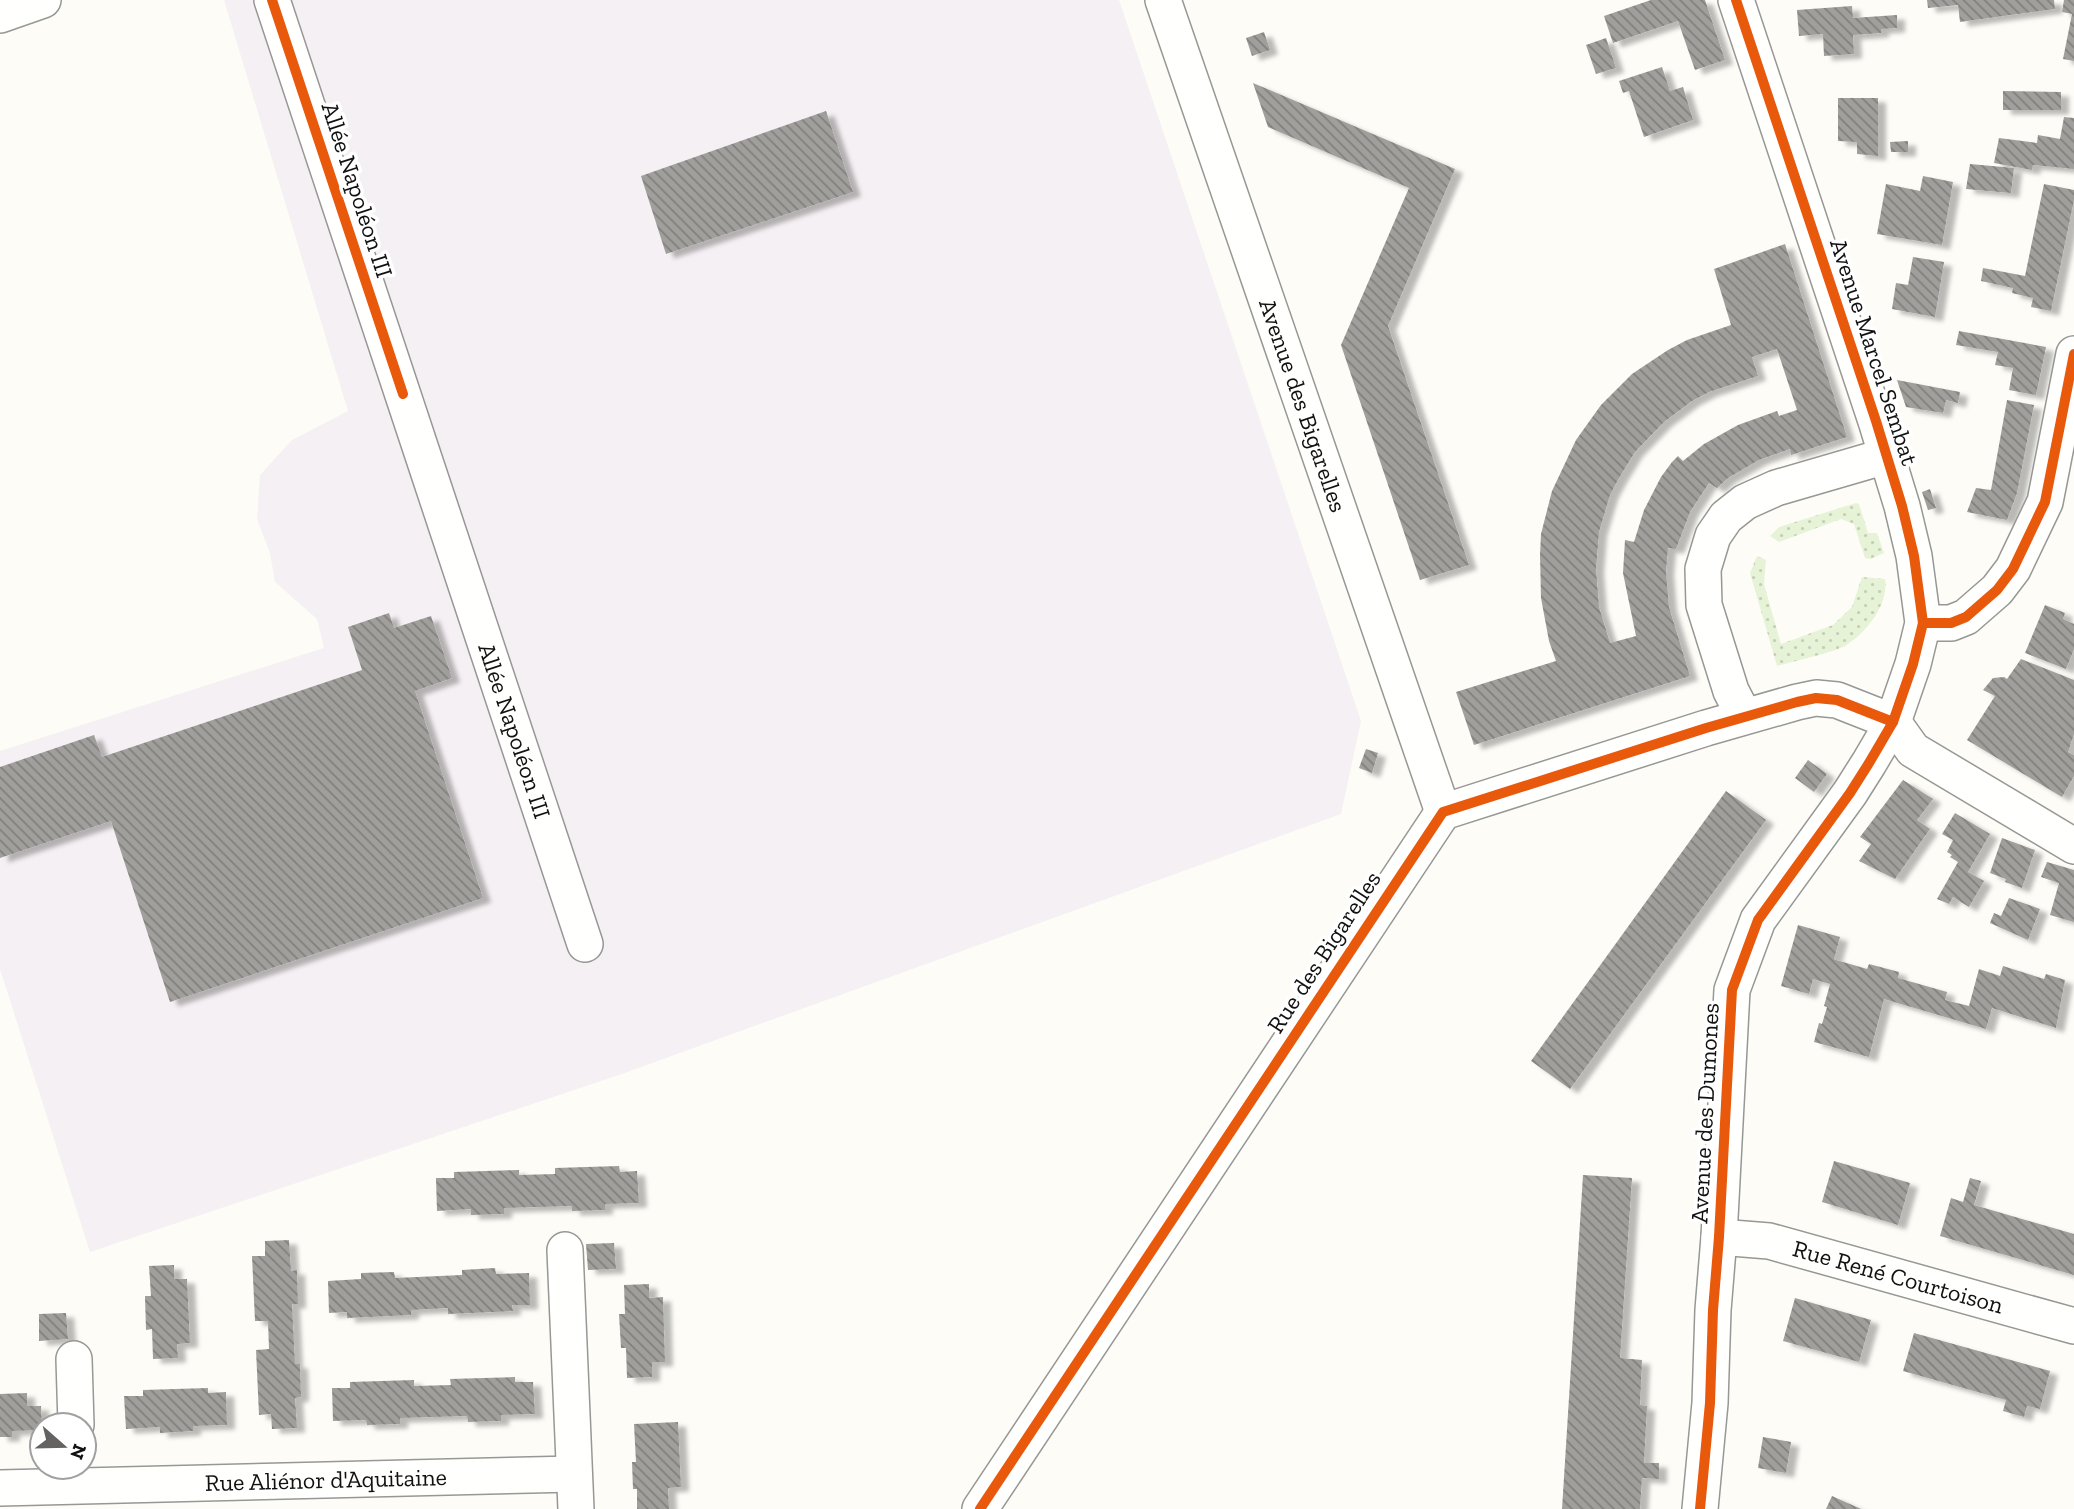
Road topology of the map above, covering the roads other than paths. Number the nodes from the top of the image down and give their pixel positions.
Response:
1 (43, 0) edge
2 (272, 0) edge
3 (1163, 0) edge
4 (1735, 0) edge
5 (0, 15) edge
6 (2074, 354) edge
7 (1886, 456) junction
8 (1923, 623) junction
9 (1744, 716) junction
10 (1893, 722) junction
11 (1443, 811) junction
12 (2074, 846) edge
13 (585, 944) dead end
14 (1719, 1237) junction
15 (565, 1250) dead end
16 (2074, 1326) edge
17 (74, 1359) dead end
18 (76, 1411) edge
19 (574, 1474) junction
20 (98, 1476) edge
21 (45, 1481) edge
22 (0, 1488) edge
23 (576, 1509) edge
24 (980, 1509) edge
25 (1700, 1509) edge

1 - 5 street
2 - 13 street, Allée Napoléon III
3 - 11 street, Avenue des Bigarelles
4 - 7 street, Avenue Marcel Sembat
6 - 8 street
7 - 8 street, Avenue Marcel Sembat
7 - 9 street
8 - 10 street, Avenue Marcel Sembat
9 - 10 street
9 - 11 street
10 - 12 street
10 - 14 street, Avenue des Dumones
11 - 24 street, Rue des Bigarelles
14 - 16 street, Rue René Courtoison
14 - 25 street, Avenue des Dumones
15 - 19 street
17 - 18 street
19 - 20 street, Rue Aliénor d'Aquitaine
19 - 23 street
21 - 22 street, Rue Aliénor d'Aquitaine

